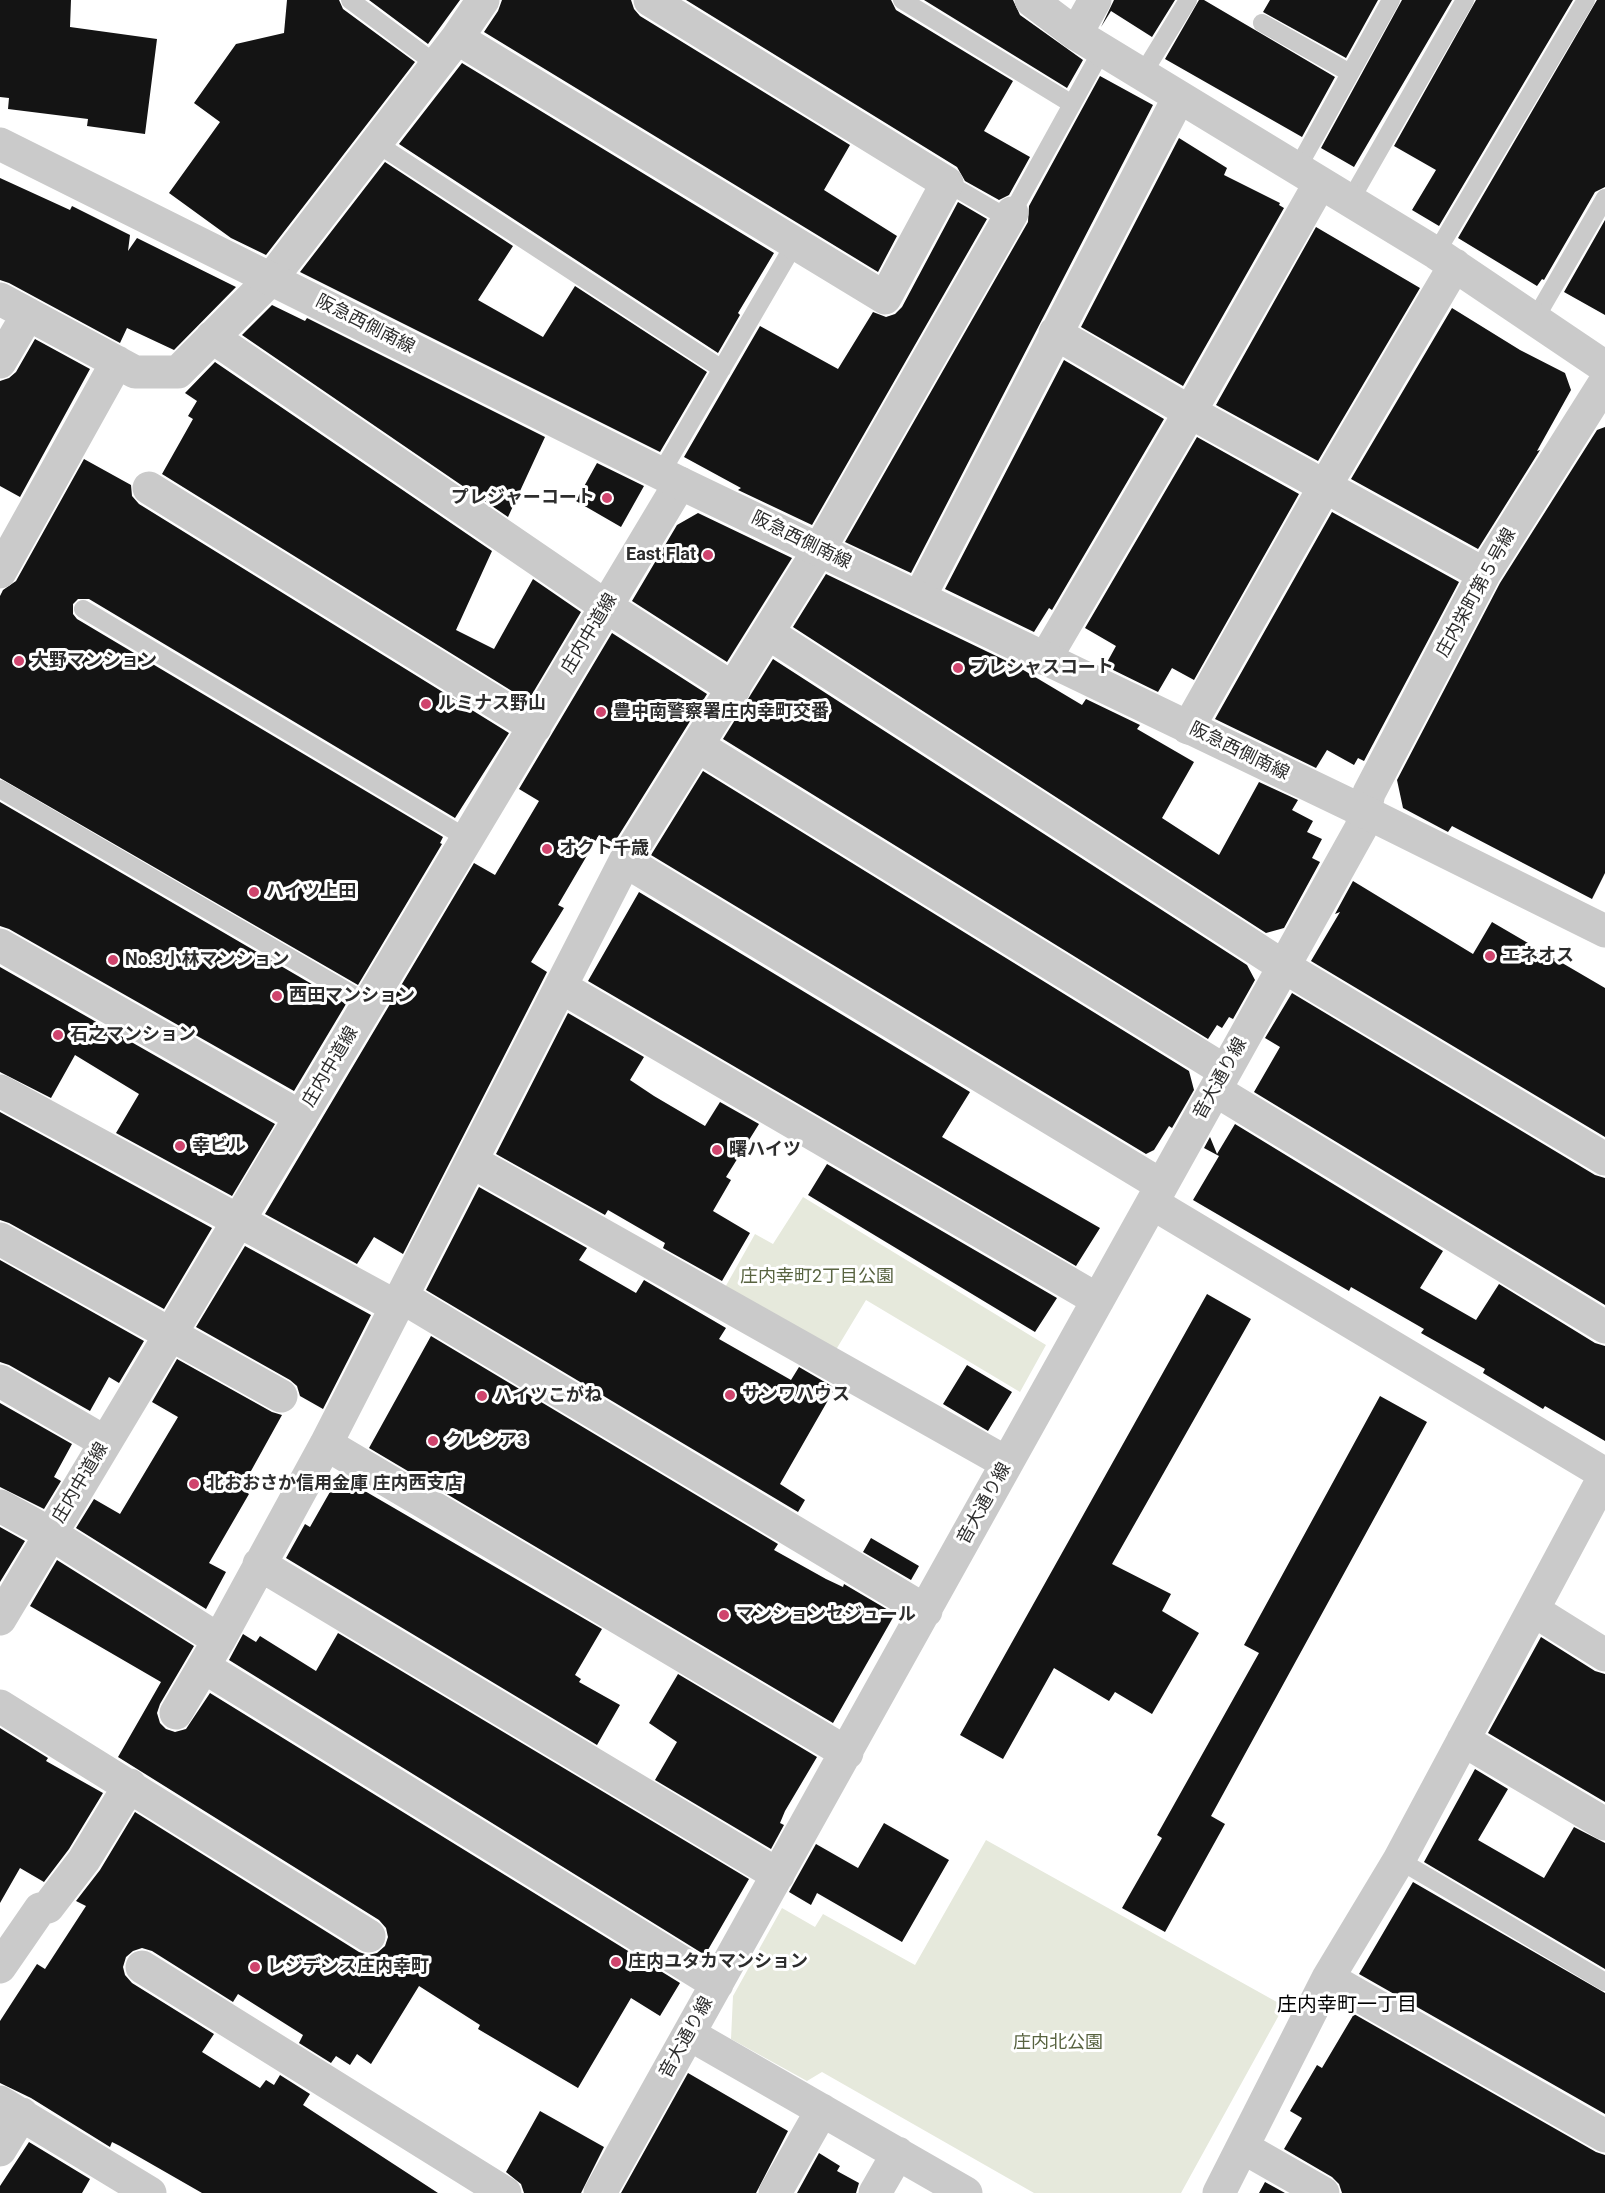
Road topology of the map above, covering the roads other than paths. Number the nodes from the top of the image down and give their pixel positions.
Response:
1 (350, 0) edge
2 (483, 0) edge
3 (650, 0) edge
4 (902, 0) edge
5 (1031, 0) edge
6 (1095, 0) edge
7 (1188, 0) edge
8 (1391, 0) edge
9 (1465, 0) edge
10 (1586, 0) edge
11 (1262, 22) dead end
12 (457, 38) junction
13 (1089, 42) junction
14 (437, 65) junction
15 (1350, 73) junction
16 (1142, 75) junction
17 (1179, 97) junction
18 (1072, 104) junction
19 (376, 143) junction
20 (0, 144) edge
21 (1308, 176) junction
22 (947, 183) junction
23 (1605, 198) edge
24 (1350, 201) junction
25 (1010, 216) junction
26 (795, 243) junction
27 (1445, 259) junction
28 (271, 279) junction
29 (14, 307) edge
30 (1535, 319) junction
31 (1055, 333) junction
32 (212, 337) junction
33 (0, 362) edge
34 (117, 362) junction
35 (1605, 367) edge
36 (722, 369) junction
37 (1605, 382) edge
38 (1190, 412) junction
39 (671, 478) junction
40 (1325, 486) junction
41 (149, 488) dead end
42 (819, 550) junction
43 (0, 572) edge
44 (1484, 574) junction
45 (919, 597) junction
46 (607, 606) junction
47 (83, 609) dead end
48 (768, 633) junction
49 (1045, 659) junction
50 (734, 689) junction
51 (535, 727) junction
52 (1188, 728) junction
53 (698, 746) junction
54 (0, 789) edge
55 (1365, 812) junction
56 (468, 839) junction
57 (625, 861) junction
58 (1602, 923) edge
59 (0, 945) edge
60 (1283, 966) junction
61 (561, 987) junction
62 (369, 1004) junction
63 (1220, 1081) junction
64 (0, 1091) edge
65 (301, 1117) junction
66 (1605, 1159) edge
67 (471, 1161) junction
68 (1156, 1194) junction
69 (239, 1220) junction
70 (0, 1239) edge
71 (1098, 1300) junction
72 (399, 1302) junction
73 (1605, 1327) edge
74 (170, 1334) junction
75 (0, 1381) edge
76 (281, 1395) dead end
77 (105, 1442) junction
78 (326, 1444) junction
79 (1007, 1463) junction
80 (1605, 1475) edge
81 (0, 1506) edge
82 (51, 1534) junction
83 (260, 1564) junction
84 (1533, 1610) junction
85 (926, 1611) junction
86 (0, 1619) edge
87 (212, 1653) junction
88 (1605, 1655) edge
89 (0, 1706) edge
90 (176, 1713) dead end
91 (1463, 1740) junction
92 (847, 1753) junction
93 (130, 1785) junction
94 (1605, 1824) edge
95 (1399, 1860) junction
96 (778, 1875) junction
97 (369, 1936) dead end
98 (0, 1967) edge
99 (142, 1967) dead end
100 (1328, 1978) junction
101 (1605, 1983) edge
102 (717, 1984) junction
103 (689, 2034) junction
104 (11, 2108) edge
105 (822, 2110) junction
106 (1605, 2136) edge
107 (1244, 2148) junction
108 (0, 2150) edge
109 (898, 2153) junction
110 (150, 2193) edge
111 (506, 2193) edge
112 (600, 2193) edge
113 (775, 2193) edge
114 (875, 2193) edge
115 (966, 2193) edge
116 (1220, 2193) edge
117 (1323, 2193) edge

1 - 14 lane
2 - 12 street
3 - 22 street
4 - 18 lane
5 - 13 street
6 - 13 street
7 - 16 lane
8 - 15 lane
9 - 24 lane
10 - 27 lane
11 - 15 lane
12 - 14 street
12 - 26 street
13 - 16 street
13 - 18 lane
14 - 19 street
15 - 21 lane
16 - 17 street
17 - 21 street
17 - 31 street
18 - 25 lane
19 - 28 street
19 - 36 lane
20 - 28 street, 阪急西側南線
21 - 24 street
21 - 38 street
22 - 25 lane
22 - 26 street
23 - 30 lane
24 - 27 street
25 - 42 street
26 - 36 lane
27 - 30 street
27 - 40 street
28 - 32 street
28 - 39 street, 阪急西側南線
29 - 33 street
29 - 34 street
30 - 35 street
31 - 38 street
31 - 45 street
32 - 34 street
32 - 46 street
34 - 43 street
36 - 39 lane
37 - 44 street, 庄内栄町第５号線
38 - 40 street
38 - 49 street
39 - 42 street, 阪急西側南線
39 - 46 street, 庄内中道線
40 - 44 street
40 - 52 street
41 - 51 street
42 - 45 street, 阪急西側南線
42 - 48 street
44 - 55 street, 庄内栄町第５号線
45 - 49 street, 阪急西側南線
46 - 50 street
46 - 51 street, 庄内中道線
47 - 56 lane
48 - 50 street
48 - 60 street
49 - 52 street, 阪急西側南線
50 - 53 street
51 - 56 street, 庄内中道線
52 - 55 street, 阪急西側南線
53 - 57 street
53 - 63 street
54 - 62 lane
55 - 58 street, 阪急西側南線
55 - 60 street, 音大通り線
56 - 62 street, 庄内中道線
57 - 61 street
57 - 68 street
59 - 65 street
60 - 63 street, 音大通り線
60 - 66 street
61 - 67 street
61 - 71 street
62 - 65 street, 庄内中道線
63 - 68 street, 音大通り線
63 - 73 street
64 - 69 street
65 - 69 street, 庄内中道線
67 - 72 street
67 - 79 street
68 - 71 street, 音大通り線
68 - 80 street
69 - 72 street
69 - 74 street, 庄内中道線
70 - 74 street
71 - 79 street, 音大通り線
72 - 78 street
72 - 85 street
74 - 76 street
74 - 77 street, 庄内中道線
75 - 77 street
77 - 82 street, 庄内中道線
78 - 83 street
78 - 92 street
79 - 85 street, 音大通り線
80 - 84 street
81 - 82 street
82 - 86 street, 庄内中道線
82 - 87 street
83 - 87 street
83 - 96 street
84 - 88 street
84 - 91 street
85 - 92 street, 音大通り線
87 - 90 street
87 - 102 street
89 - 93 street
91 - 94 street
91 - 95 street
92 - 96 street, 音大通り線
93 - 97 street
93 - 98 street
95 - 100 street
95 - 101 lane
96 - 102 street, 音大通り線
99 - 111 street
100 - 106 street
100 - 107 street
102 - 103 street, 音大通り線
103 - 105 street
103 - 112 street, 音大通り線
104 - 108 street
104 - 110 street
105 - 109 street
105 - 113 street
107 - 116 street
107 - 117 street
109 - 114 street
109 - 115 street

